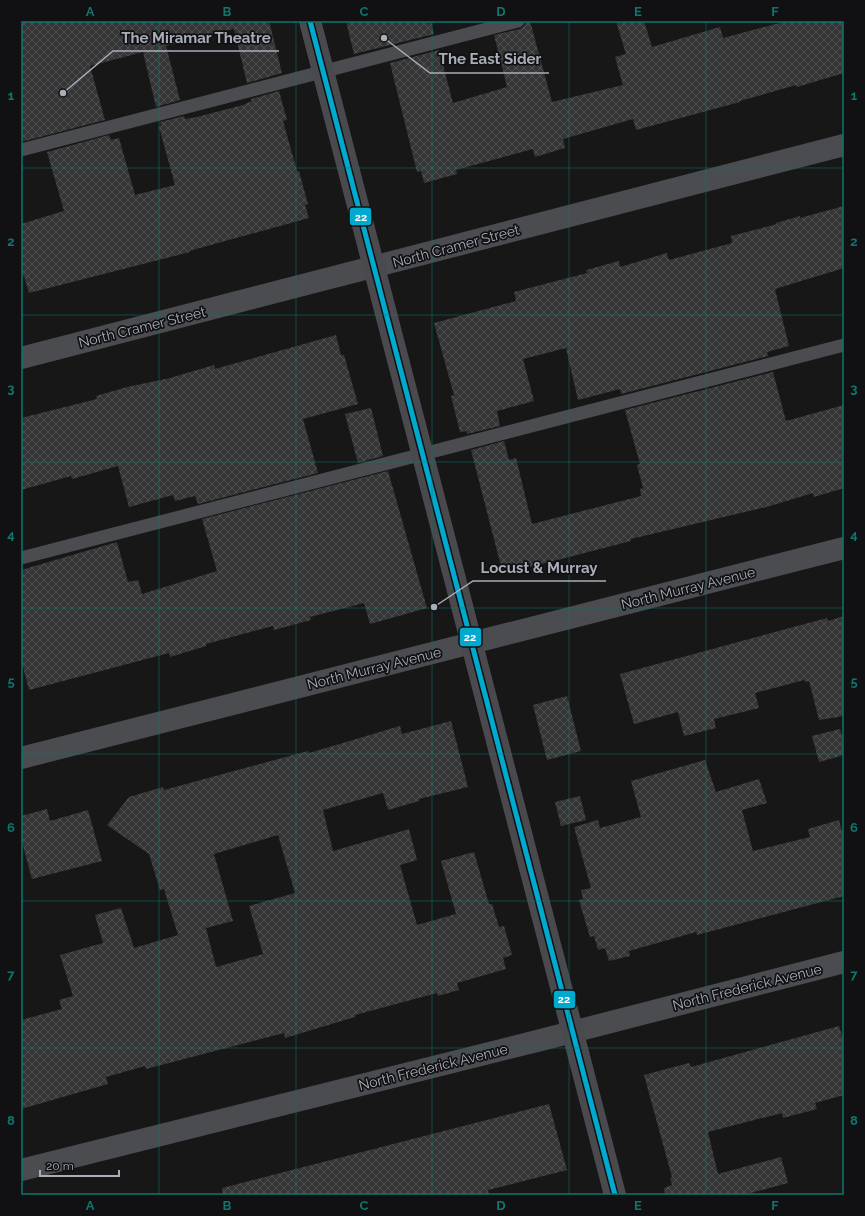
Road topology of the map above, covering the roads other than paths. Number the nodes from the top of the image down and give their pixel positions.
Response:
1 (310, 21) edge
2 (518, 21) edge
3 (323, 71) junction
4 (844, 145) edge
5 (21, 150) edge
6 (374, 267) junction
7 (844, 345) edge
8 (21, 358) edge
9 (423, 453) junction
10 (844, 548) edge
11 (21, 558) edge
12 (472, 642) junction
13 (21, 758) edge
14 (844, 962) edge
15 (573, 1032) junction
16 (21, 1170) edge
17 (615, 1195) edge

1 - 3 main road
2 - 3 lane
3 - 5 lane
3 - 6 main road
4 - 6 street, North Cramer Street
6 - 8 street, North Cramer Street
6 - 9 main road
7 - 9 lane
9 - 11 lane
9 - 12 main road
10 - 12 street, North Murray Avenue
12 - 13 street, North Murray Avenue
12 - 15 main road
14 - 15 street, North Frederick Avenue
15 - 16 street, North Frederick Avenue
15 - 17 main road

